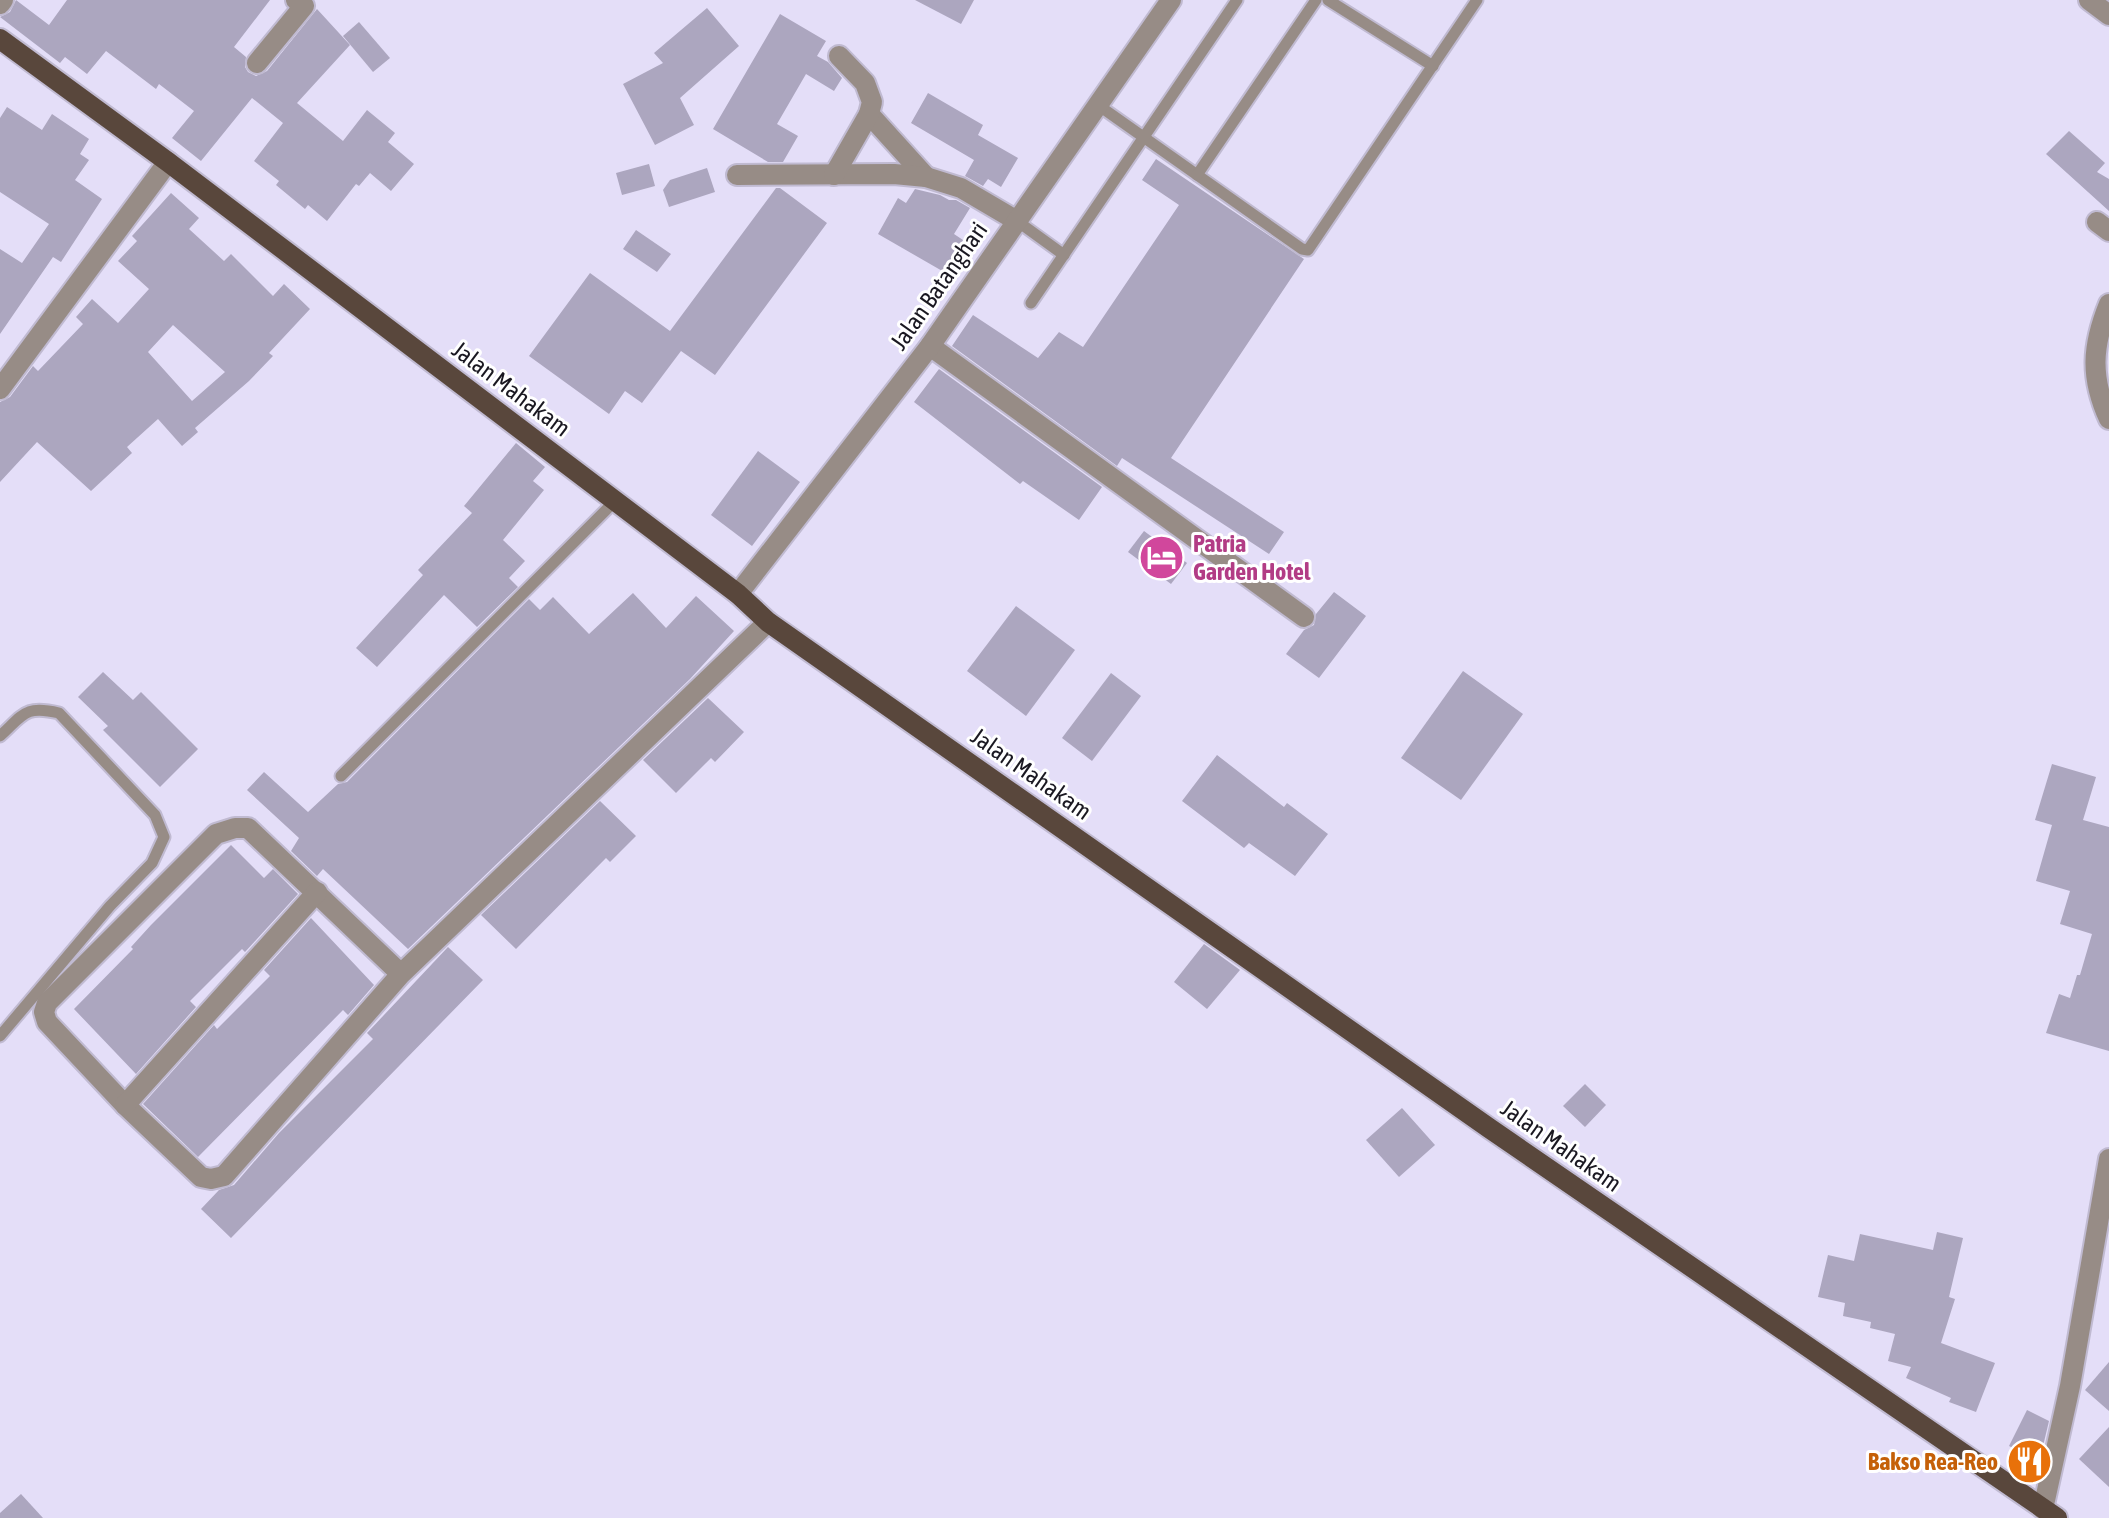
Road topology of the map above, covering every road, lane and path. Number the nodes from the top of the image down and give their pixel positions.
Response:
1 (1171, 0) edge
2 (1237, 0) edge
3 (1316, 0) edge
4 (1328, 0) edge
5 (1477, 0) edge
6 (2089, 0) edge
7 (303, 2) edge
8 (2109, 15) edge
9 (0, 39) edge
10 (839, 56) dead end
11 (257, 63) dead end
12 (1433, 66) junction
13 (1098, 105) junction
14 (869, 114) junction
15 (1143, 138) junction
16 (168, 162) junction
17 (737, 175) dead end
18 (834, 175) junction
19 (1197, 175) junction
20 (926, 177) junction
21 (1017, 221) junction
22 (1064, 255) junction
23 (1031, 303) dead end
24 (2109, 304) edge
25 (930, 346) junction
26 (0, 389) edge
27 (2109, 419) edge
28 (615, 501) junction
29 (738, 594) junction
30 (1304, 617) dead end
31 (768, 622) junction
32 (0, 736) edge
33 (341, 776) dead end
34 (317, 892) junction
35 (401, 974) junction
36 (0, 1036) edge
37 (125, 1105) junction
38 (2109, 1159) edge
39 (2050, 1513) edge

1 - 13 street, Jalan Batanghari
2 - 15 lane
3 - 19 lane
4 - 12 lane
5 - 12 lane
6 - 8 street
7 - 11 street
9 - 16 main road, Jalan Mahakam
10 - 14 street
12 - 19 lane
13 - 15 lane
13 - 21 street, Jalan Batanghari
14 - 18 street
14 - 20 street
15 - 19 lane
15 - 22 lane
16 - 26 street
16 - 28 main road, Jalan Mahakam
17 - 18 street
18 - 20 street
20 - 21 street
21 - 22 lane
21 - 25 street, Jalan Batanghari
22 - 23 lane
24 - 27 street
25 - 29 street, Jalan Batanghari
25 - 30 street
28 - 29 main road, Jalan Mahakam
28 - 33 lane
29 - 31 main road, Jalan Mahakam
31 - 35 street
31 - 39 main road, Jalan Mahakam
32 - 36 lane
34 - 35 street
34 - 37 street
34 - 37 street
35 - 37 street
38 - 39 street

